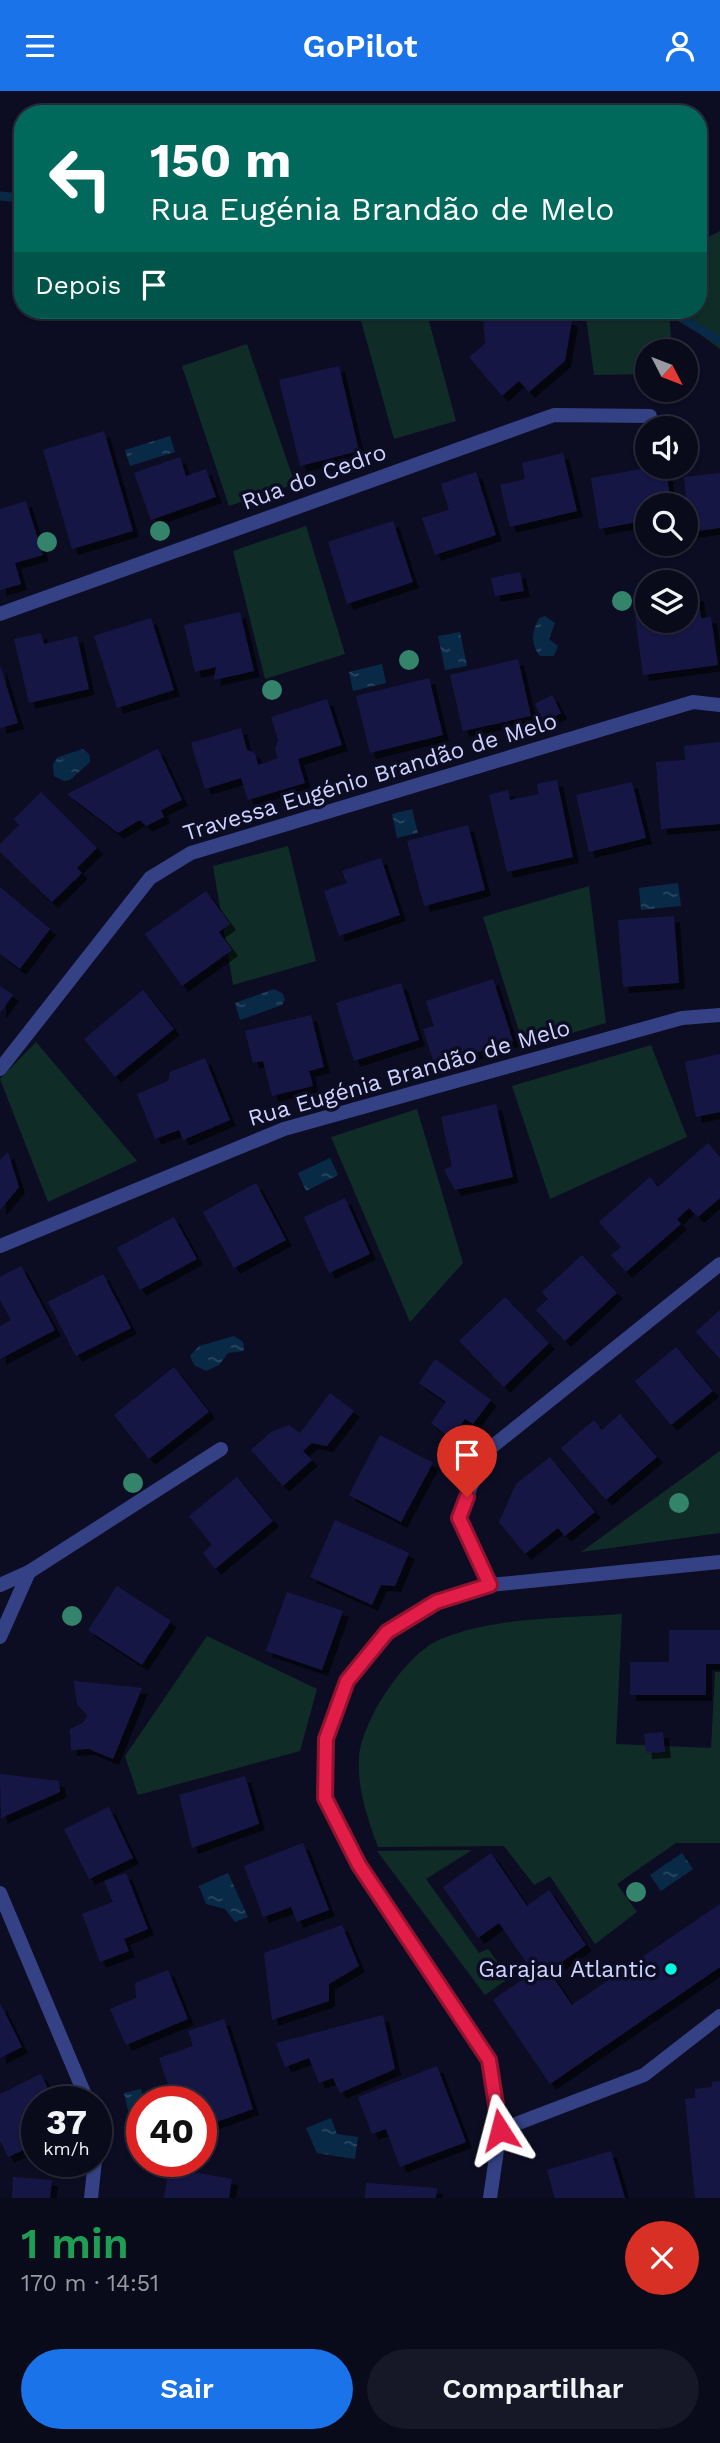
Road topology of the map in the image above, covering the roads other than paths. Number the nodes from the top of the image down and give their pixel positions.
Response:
1 (650, 416) dead end
2 (0, 614) edge
3 (720, 705) edge
4 (720, 1015) edge
5 (0, 1069) edge
6 (0, 1246) edge
7 (720, 1263) edge
8 (221, 1449) dead end
9 (720, 1562) edge
10 (29, 1572) junction
11 (0, 1585) edge
12 (490, 1585) junction
13 (0, 1637) edge
14 (0, 1893) edge
15 (720, 2016) edge
16 (81, 2086) edge
17 (500, 2130) junction
18 (93, 2177) edge
19 (91, 2198) edge
20 (490, 2198) edge

1 - 2 street, Rua do Cedro
3 - 5 street, Travessa Eugénio Brandão de Melo
4 - 6 street, Rua Eugénia Brandão de Melo
7 - 12 street
8 - 10 street
9 - 12 street
10 - 11 street
10 - 13 street
12 - 17 street
14 - 16 street
15 - 17 street
17 - 20 street
18 - 19 street

